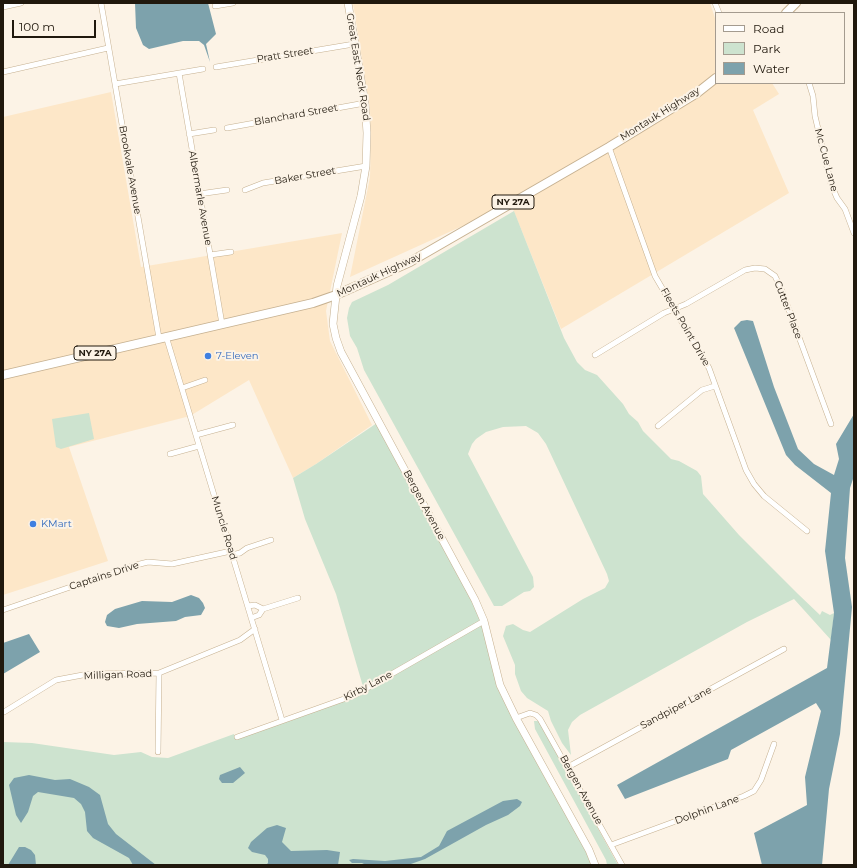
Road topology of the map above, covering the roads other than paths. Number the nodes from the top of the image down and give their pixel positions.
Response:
1 (21, 3) edge
2 (101, 3) edge
3 (233, 3) edge
4 (348, 3) edge
5 (796, 3) edge
6 (215, 6) dead end
7 (3, 7) edge
8 (787, 12) edge
9 (354, 44) junction
10 (108, 48) junction
11 (216, 67) dead end
12 (203, 69) dead end
13 (3, 72) edge
14 (179, 73) junction
15 (715, 79) edge
16 (115, 84) junction
17 (808, 84) edge
18 (364, 103) junction
19 (227, 128) dead end
20 (214, 130) dead end
21 (189, 134) junction
22 (609, 146) junction
23 (366, 166) junction
24 (227, 190) dead end
25 (245, 190) dead end
26 (199, 194) junction
27 (854, 233) edge
28 (231, 252) dead end
29 (210, 255) junction
30 (336, 295) junction
31 (675, 309) junction
32 (222, 324) junction
33 (163, 337) junction
34 (595, 355) dead end
35 (3, 375) edge
36 (205, 380) dead end
37 (715, 386) junction
38 (182, 388) junction
39 (831, 424) dead end
40 (233, 425) dead end
41 (658, 426) dead end
42 (196, 435) junction
43 (199, 446) junction
44 (170, 454) dead end
45 (807, 531) dead end
46 (271, 540) dead end
47 (232, 553) junction
48 (298, 598) dead end
49 (248, 606) junction
50 (263, 609) junction
51 (3, 610) edge
52 (251, 618) junction
53 (484, 622) junction
54 (254, 629) junction
55 (784, 649) dead end
56 (159, 673) junction
57 (4, 712) edge
58 (516, 718) junction
59 (282, 720) junction
60 (237, 737) dead end
61 (774, 744) dead end
62 (158, 752) dead end
63 (568, 767) junction
64 (611, 845) junction
65 (595, 865) edge
66 (622, 865) edge

1 - 7 street
2 - 10 street, Brookvale Avenue
3 - 6 street
4 - 9 main road, Great East Neck Road
5 - 8 main road
9 - 11 street, Pratt Street
9 - 18 main road, Great East Neck Road
10 - 13 street
10 - 16 street, Brookvale Avenue
12 - 14 street
14 - 16 street
14 - 21 street, Albermarle Avenue
15 - 22 main road, Montauk Highway / NY 27A
16 - 33 street, Brookvale Avenue
17 - 27 street, Mc Cue Lane
18 - 19 street, Blanchard Street
18 - 23 main road, Great East Neck Road
20 - 21 street
21 - 26 street, Albermarle Avenue
22 - 30 main road, Montauk Highway / NY 27A
22 - 31 street, Fleets Point Drive
23 - 25 street, Baker Street
23 - 30 main road, Great East Neck Road
24 - 26 street
26 - 29 street, Albermarle Avenue
28 - 29 street
29 - 32 street, Albermarle Avenue
30 - 32 main road, Montauk Highway / NY 27A
30 - 53 main road, Bergen Avenue
31 - 34 street, Cutter Place
31 - 37 street, Fleets Point Drive
31 - 39 street, Cutter Place
32 - 33 main road, Montauk Highway / NY 27A
33 - 35 main road, Montauk Highway / NY 27A
33 - 38 street, Muncie Road
36 - 38 street
37 - 41 street
37 - 45 street, Fleets Point Drive
38 - 42 street, Muncie Road
40 - 42 street
42 - 43 street, Muncie Road
43 - 44 street
43 - 47 street, Muncie Road
46 - 47 street, Captains Drive
47 - 49 street, Muncie Road
47 - 51 street, Captains Drive
48 - 50 street
49 - 50 street
49 - 52 street, Muncie Road
50 - 52 street
52 - 54 street, Muncie Road
53 - 58 main road, Bergen Avenue
53 - 59 street, Kirby Lane
54 - 56 street, Milligan Road
54 - 59 street, Muncie Road
55 - 63 street, Sandpiper Lane
56 - 57 street, Milligan Road
56 - 62 street
58 - 63 street, Bergen Avenue
58 - 65 main road, Bergen Avenue
59 - 60 street, Kirby Lane
61 - 64 street, Dolphin Lane
63 - 64 street, Bergen Avenue
64 - 66 street, Bergen Avenue

